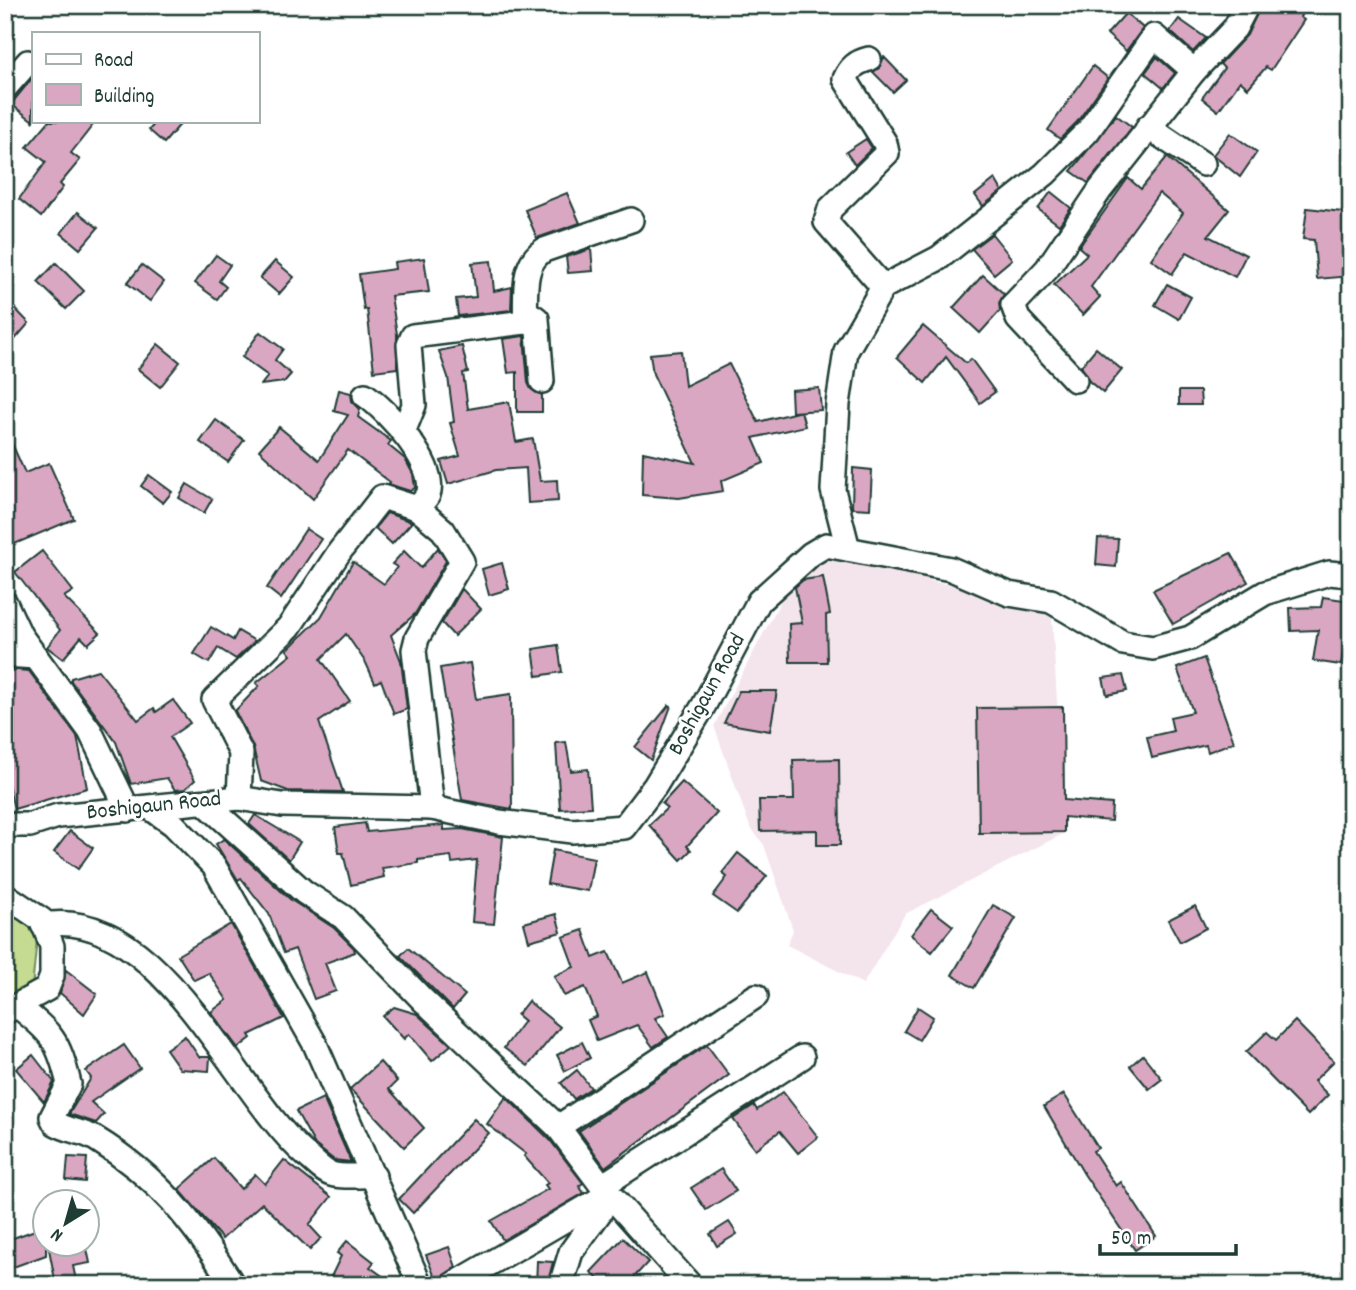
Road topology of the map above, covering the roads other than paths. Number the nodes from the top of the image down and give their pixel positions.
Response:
1 (1247, 5) edge
2 (869, 59) dead end
3 (28, 62) dead end
4 (1194, 71) junction
5 (5, 88) edge
6 (1148, 127) junction
7 (1203, 164) dead end
8 (631, 220) dead end
9 (883, 287) junction
10 (525, 323) junction
11 (1075, 380) dead end
12 (542, 381) dead end
13 (365, 395) dead end
14 (404, 430) junction
15 (417, 508) junction
16 (848, 549) junction
17 (1351, 575) edge
18 (5, 603) edge
19 (13, 631) edge
20 (5, 655) edge
21 (36, 657) junction
22 (239, 798) junction
23 (204, 802) junction
24 (152, 808) junction
25 (432, 808) junction
26 (128, 810) junction
27 (5, 825) edge
28 (5, 895) edge
29 (43, 925) junction
30 (756, 996) dead end
31 (11, 1009) edge
32 (802, 1057) dead end
33 (558, 1128) junction
34 (374, 1176) junction
35 (606, 1190) junction
36 (233, 1285) edge
37 (420, 1285) edge
38 (453, 1285) edge
39 (561, 1285) edge
40 (690, 1285) edge

1 - 4 street
2 - 9 street
3 - 5 street
4 - 6 street
4 - 9 street
6 - 7 street
6 - 11 street
8 - 10 street
9 - 16 street
10 - 12 street
10 - 14 street
13 - 14 street
14 - 15 street
15 - 22 street
15 - 25 street
16 - 17 street, Boshigaun Road
16 - 25 street, Boshigaun Road
18 - 19 street
19 - 21 street
20 - 21 street
21 - 26 street
22 - 23 street, Boshigaun Road
22 - 25 street, Boshigaun Road
23 - 24 street, Boshigaun Road
23 - 33 street
24 - 26 street, Boshigaun Road
24 - 34 street
26 - 27 street, Boshigaun Road
28 - 29 street
29 - 31 street
29 - 34 street
30 - 33 street
31 - 36 street
32 - 35 street
33 - 35 street
34 - 37 street
35 - 38 street
35 - 39 street
35 - 40 street

